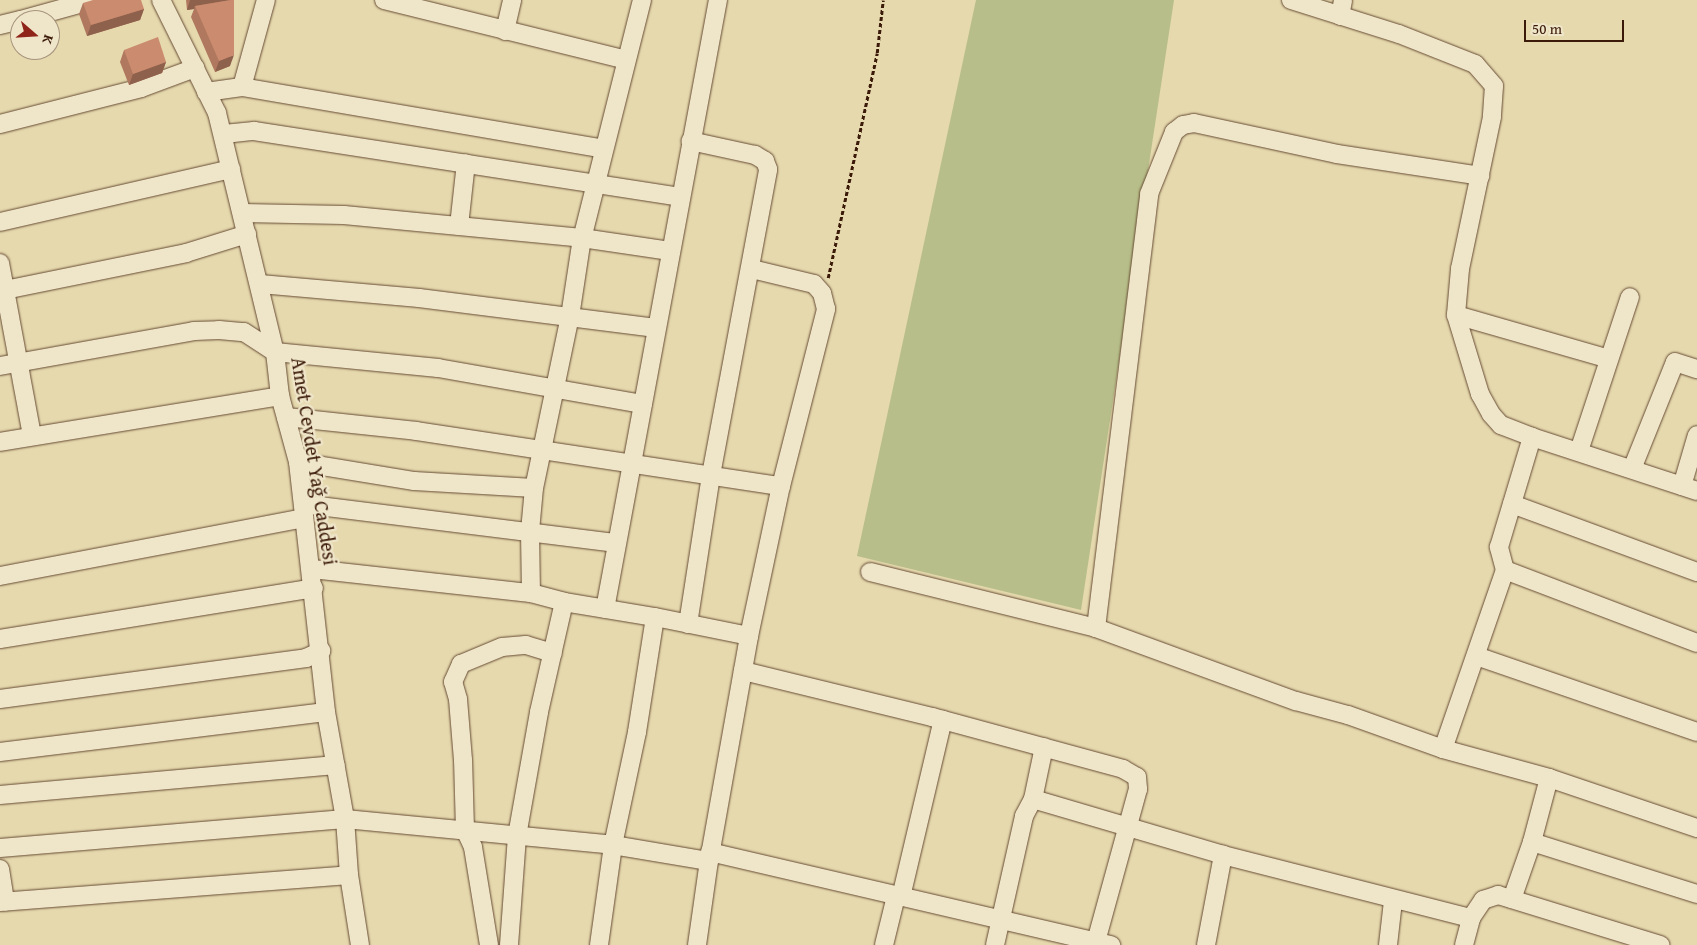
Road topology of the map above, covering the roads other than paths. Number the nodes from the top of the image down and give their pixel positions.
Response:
1 (93, 0) edge
2 (161, 0) edge
3 (266, 0) edge
4 (384, 0) edge
5 (512, 0) edge
6 (642, 0) edge
7 (718, 0) edge
8 (1291, 0) edge
9 (1342, 8) edge
10 (57, 10) edge
11 (504, 31) junction
12 (626, 60) junction
13 (195, 68) junction
14 (242, 87) junction
15 (206, 92) junction
16 (0, 124) edge
17 (224, 134) junction
18 (690, 141) junction
19 (603, 149) junction
20 (466, 163) junction
21 (231, 169) junction
22 (1480, 176) junction
23 (595, 185) junction
24 (680, 197) junction
25 (242, 213) junction
26 (0, 222) edge
27 (459, 226) junction
28 (247, 234) junction
29 (582, 238) junction
30 (670, 251) junction
31 (0, 263) edge
32 (752, 268) junction
33 (260, 284) junction
34 (3, 290) edge
35 (1630, 297) dead end
36 (1456, 315) junction
37 (570, 316) junction
38 (656, 328) junction
39 (275, 352) junction
40 (1609, 360) junction
41 (20, 362) junction
42 (0, 366) edge
43 (1697, 369) edge
44 (555, 390) junction
45 (280, 396) junction
46 (643, 404) junction
47 (286, 417) junction
48 (1697, 435) edge
49 (32, 436) junction
50 (1532, 437) junction
51 (0, 442) edge
52 (542, 451) junction
53 (1579, 451) junction
54 (298, 462) junction
55 (632, 465) junction
56 (1632, 469) junction
57 (711, 475) junction
58 (781, 486) junction
59 (534, 488) junction
60 (1690, 489) edge
61 (1512, 504) junction
62 (304, 511) junction
63 (530, 531) junction
64 (617, 543) junction
65 (312, 569) junction
66 (1505, 570) junction
67 (870, 572) dead end
68 (1697, 572) edge
69 (0, 576) edge
70 (314, 588) junction
71 (531, 592) junction
72 (564, 602) junction
73 (605, 609) junction
74 (655, 616) junction
75 (688, 624) junction
76 (1096, 628) junction
77 (749, 636) junction
78 (0, 639) edge
79 (1697, 643) edge
80 (321, 651) junction
81 (553, 653) junction
82 (1476, 656) junction
83 (743, 671) junction
84 (0, 699) edge
85 (326, 712) junction
86 (943, 720) junction
87 (1697, 732) edge
88 (1044, 747) junction
89 (1443, 750) junction
90 (0, 752) edge
91 (336, 765) junction
92 (1548, 778) junction
93 (0, 794) edge
94 (1033, 799) junction
95 (345, 819) junction
96 (1128, 827) junction
97 (1697, 828) edge
98 (465, 830) junction
99 (518, 836) junction
100 (1532, 842) junction
101 (613, 845) junction
102 (0, 848) edge
103 (1223, 855) junction
104 (709, 857) junction
105 (0, 869) edge
106 (349, 875) junction
107 (1697, 894) edge
108 (899, 897) junction
109 (1512, 899) junction
110 (1393, 901) junction
111 (2, 902) edge
112 (1471, 918) junction
113 (1001, 920) junction
114 (1104, 943) edge
115 (360, 945) edge
116 (489, 945) edge
117 (509, 945) edge
118 (599, 945) edge
119 (697, 945) edge
120 (884, 945) edge
121 (995, 945) edge
122 (1206, 945) edge
123 (1388, 945) edge
124 (1464, 945) edge
125 (1661, 945) edge

1 - 10 street
2 - 13 street, Amet Cevdet Yağ Caddesi
3 - 14 street
4 - 11 street
5 - 11 street
6 - 12 street
7 - 18 street
8 - 9 street
9 - 22 street
11 - 12 street
12 - 19 street
13 - 15 street, Amet Cevdet Yağ Caddesi
13 - 16 street
14 - 15 street
14 - 19 street
15 - 17 street, Amet Cevdet Yağ Caddesi
17 - 20 street
17 - 21 street, Amet Cevdet Yağ Caddesi
18 - 24 street
18 - 32 street
19 - 23 street
20 - 23 street
20 - 27 street
21 - 25 street, Amet Cevdet Yağ Caddesi
21 - 26 street
22 - 36 street
22 - 76 street
23 - 24 street
23 - 29 street
24 - 30 street
25 - 27 street
25 - 28 street, Amet Cevdet Yağ Caddesi
27 - 29 street
28 - 33 street, Amet Cevdet Yağ Caddesi
28 - 34 street
29 - 30 street
29 - 37 street
30 - 38 street
31 - 34 street
32 - 57 street
32 - 58 street
33 - 37 street
33 - 39 street, Amet Cevdet Yağ Caddesi
34 - 41 street
35 - 40 street
36 - 40 street
36 - 50 street
37 - 38 street
37 - 44 street
38 - 46 street
39 - 41 street
39 - 44 street
39 - 45 street, Amet Cevdet Yağ Caddesi
40 - 53 street
41 - 42 street
41 - 49 street
43 - 56 street
44 - 46 street
44 - 52 street
45 - 47 street, Amet Cevdet Yağ Caddesi
45 - 49 street
46 - 55 street
47 - 52 street
47 - 54 street, Amet Cevdet Yağ Caddesi
48 - 60 street
49 - 51 street
50 - 53 street
50 - 61 street
52 - 55 street
52 - 59 street
53 - 56 street
54 - 59 street
54 - 62 street, Amet Cevdet Yağ Caddesi
55 - 57 street
55 - 64 street
56 - 60 street
57 - 58 street
57 - 75 street
58 - 77 street
59 - 63 street
61 - 66 street
61 - 68 street
62 - 63 street
62 - 65 street, Amet Cevdet Yağ Caddesi
62 - 69 street
63 - 64 street
63 - 71 street
64 - 73 street
65 - 70 street, Amet Cevdet Yağ Caddesi
65 - 71 street
66 - 79 street
66 - 82 street
67 - 76 street
70 - 78 street
70 - 80 street, Amet Cevdet Yağ Caddesi
71 - 72 street
72 - 73 street
72 - 81 street
73 - 74 street
74 - 75 street
74 - 101 street
75 - 77 street
76 - 89 street
77 - 83 street
80 - 84 street
80 - 85 street, Amet Cevdet Yağ Caddesi
81 - 98 street
81 - 99 street
82 - 87 street
82 - 89 street
83 - 86 street
83 - 104 street
85 - 90 street
85 - 91 street, Amet Cevdet Yağ Caddesi
86 - 88 street
86 - 108 street
88 - 94 street
88 - 96 street
89 - 92 street
91 - 93 street
91 - 95 street, Amet Cevdet Yağ Caddesi
92 - 97 street
92 - 100 street
94 - 96 street
94 - 113 street
95 - 98 street
95 - 102 street
95 - 106 street, Amet Cevdet Yağ Caddesi
96 - 103 street
96 - 114 street
98 - 99 street
98 - 116 street
99 - 101 street
99 - 117 street
100 - 107 street
100 - 109 street
101 - 104 street
101 - 118 street
103 - 110 street
103 - 122 street
104 - 108 street
104 - 119 street
105 - 111 street
106 - 111 street
106 - 115 street, Amet Cevdet Yağ Caddesi
108 - 113 street
108 - 120 street
109 - 112 street
109 - 125 street
110 - 112 street
110 - 123 street
112 - 124 street
113 - 114 street
113 - 121 street

